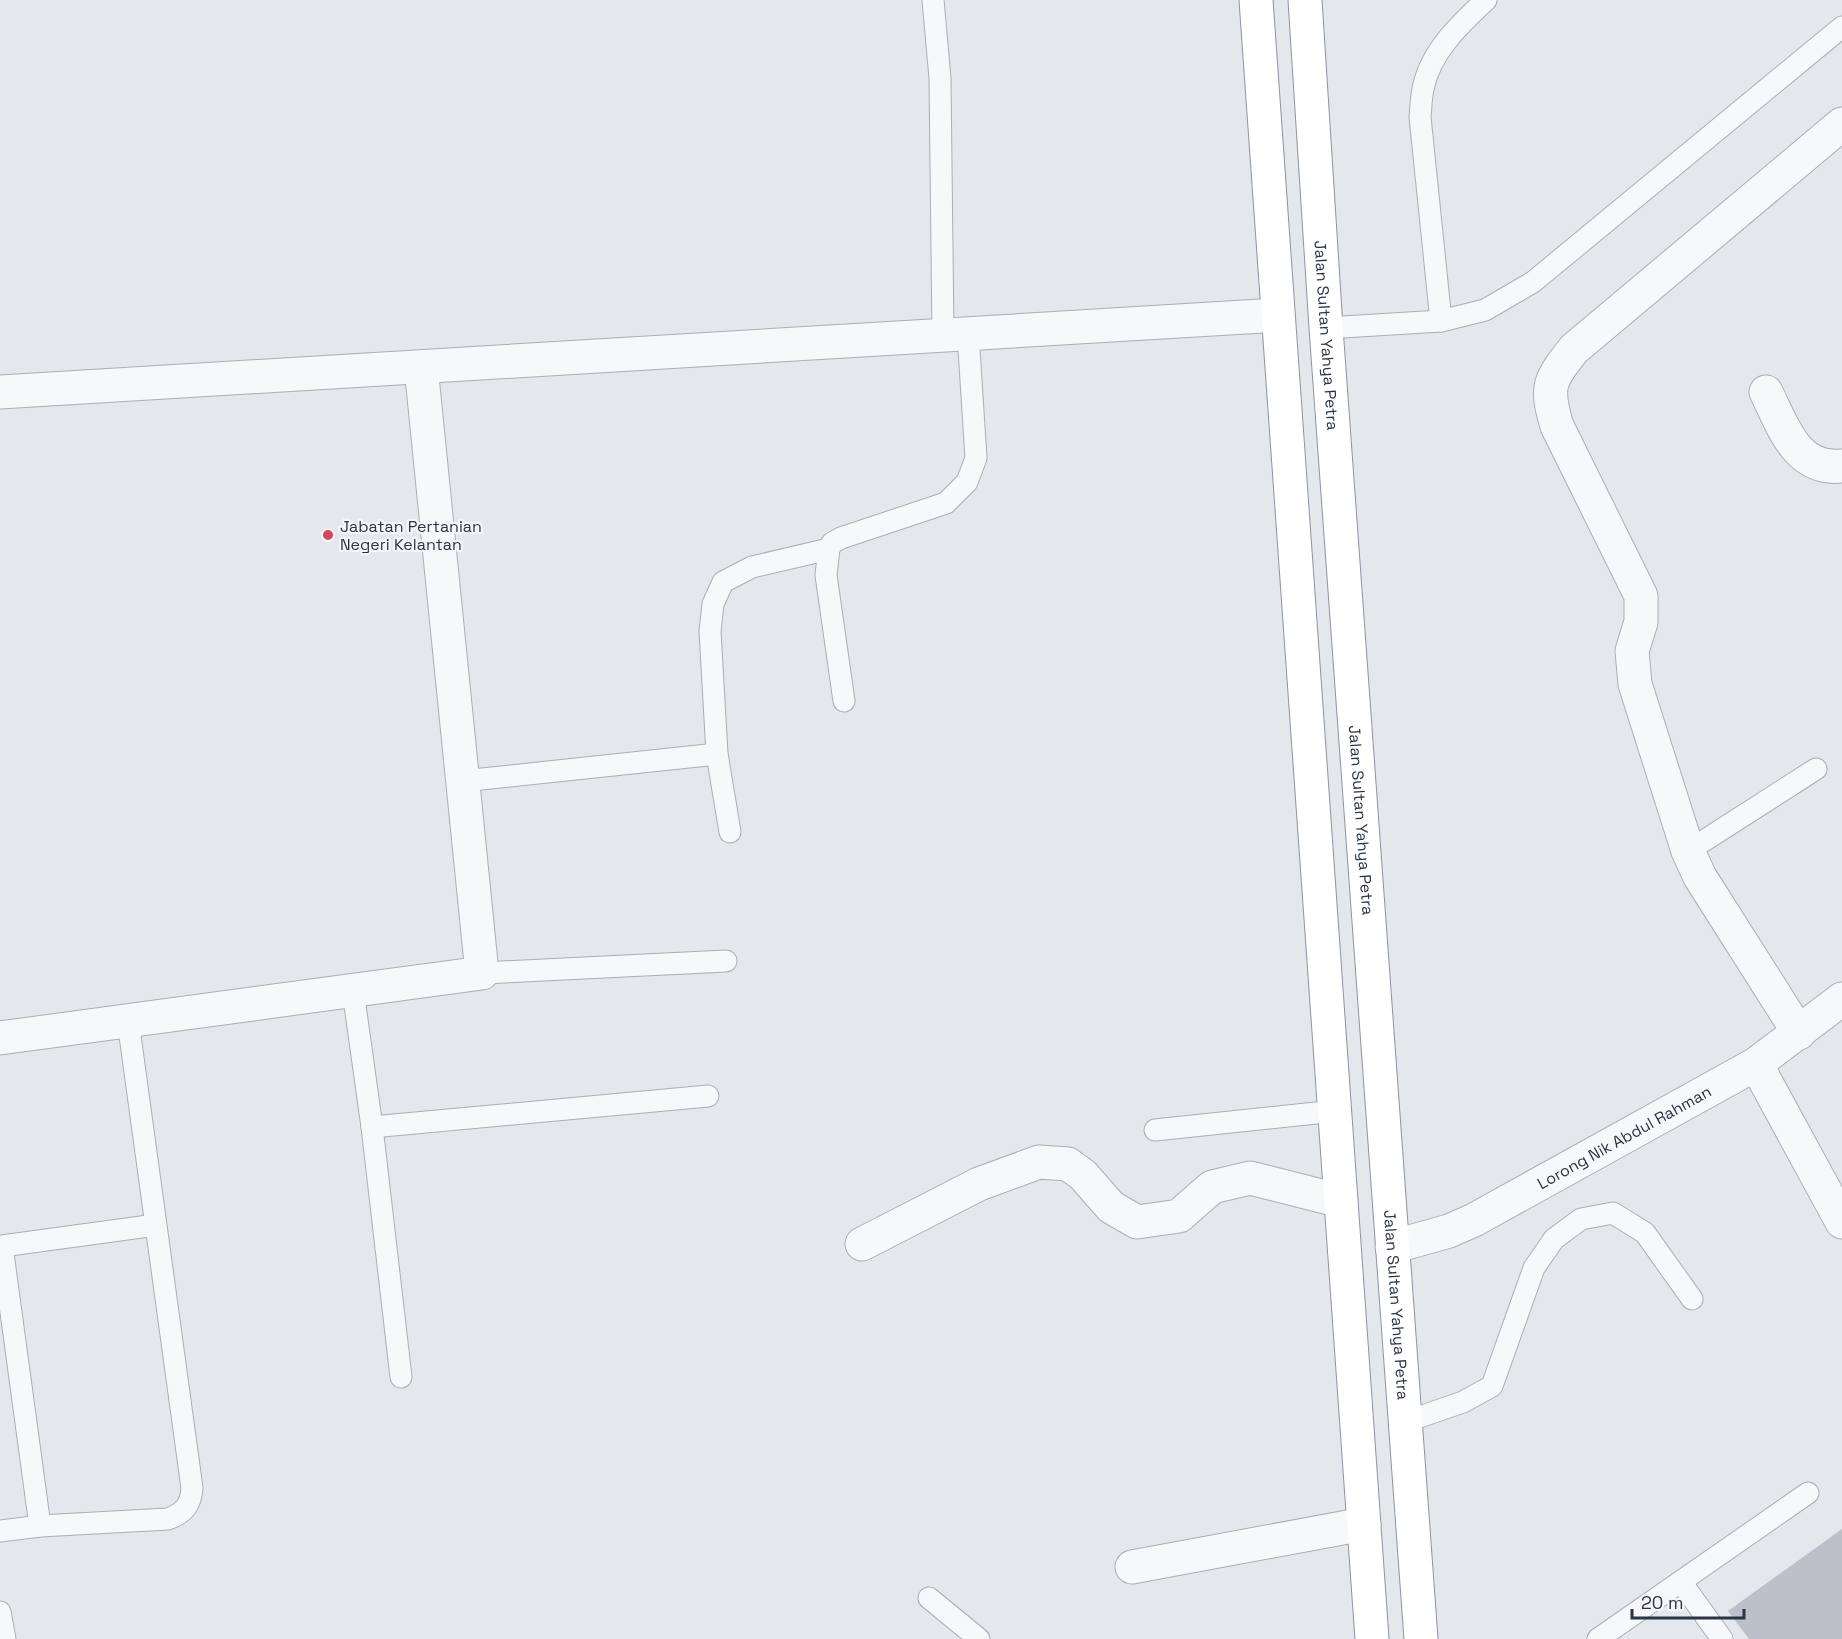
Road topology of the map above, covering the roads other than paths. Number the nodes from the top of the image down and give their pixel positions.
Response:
1 (933, 0) edge
2 (1256, 0) edge
3 (1305, 0) edge
4 (1486, 0) edge
5 (1842, 27) edge
6 (1842, 124) edge
7 (1278, 315) junction
8 (1441, 321) junction
9 (1326, 328) junction
10 (956, 335) junction
11 (421, 367) junction
12 (0, 392) edge
13 (1766, 392) dead end
14 (1842, 466) edge
15 (829, 549) junction
16 (843, 701) dead end
17 (717, 754) junction
18 (1816, 769) dead end
19 (463, 781) junction
20 (730, 832) dead end
21 (1688, 851) junction
22 (726, 961) dead end
23 (482, 973) junction
24 (353, 991) junction
25 (1842, 999) edge
26 (128, 1021) junction
27 (1799, 1033) junction
28 (0, 1038) edge
29 (1756, 1064) junction
30 (708, 1096) dead end
31 (1335, 1112) junction
32 (372, 1127) junction
33 (1155, 1130) dead end
34 (1341, 1201) junction
35 (1842, 1222) edge
36 (156, 1225) junction
37 (862, 1244) dead end
38 (1, 1246) edge
39 (1392, 1246) junction
40 (1692, 1299) dead end
41 (400, 1377) dead end
42 (1405, 1422) junction
43 (1808, 1493) dead end
44 (1364, 1524) junction
45 (40, 1526) junction
46 (0, 1531) edge
47 (1132, 1567) dead end
48 (1681, 1582) junction
49 (929, 1598) dead end
50 (0, 1612) edge
51 (5, 1639) edge
52 (980, 1639) edge
53 (1372, 1639) edge
54 (1421, 1639) edge
55 (1598, 1639) edge
56 (1722, 1639) edge

1 - 10 lane
2 - 7 highway
3 - 9 highway, Jalan Sultan Yahya Petra
4 - 8 lane
5 - 8 lane
6 - 21 street
7 - 10 street
7 - 31 highway
8 - 9 lane
9 - 39 highway, Jalan Sultan Yahya Petra
10 - 11 street
10 - 15 lane
11 - 12 street
11 - 19 street
13 - 14 street
15 - 16 lane
15 - 17 lane
17 - 19 lane
17 - 20 lane
18 - 21 lane
19 - 23 street
21 - 27 street
22 - 23 lane
23 - 24 street
24 - 26 street
24 - 32 lane
25 - 27 street, Lorong Nik Abdul Rahman
26 - 28 street
26 - 36 lane
27 - 29 street, Lorong Nik Abdul Rahman
29 - 35 street
29 - 39 street, Lorong Nik Abdul Rahman
30 - 32 lane
31 - 33 lane
31 - 34 highway
32 - 41 lane
34 - 37 street
34 - 44 highway
36 - 38 lane
36 - 45 lane
38 - 45 lane
39 - 42 highway, Jalan Sultan Yahya Petra
40 - 42 lane
42 - 54 highway, Jalan Sultan Yahya Petra
43 - 48 lane
44 - 47 street
44 - 53 highway
45 - 46 lane
48 - 55 lane
48 - 56 lane
49 - 52 lane
50 - 51 lane

